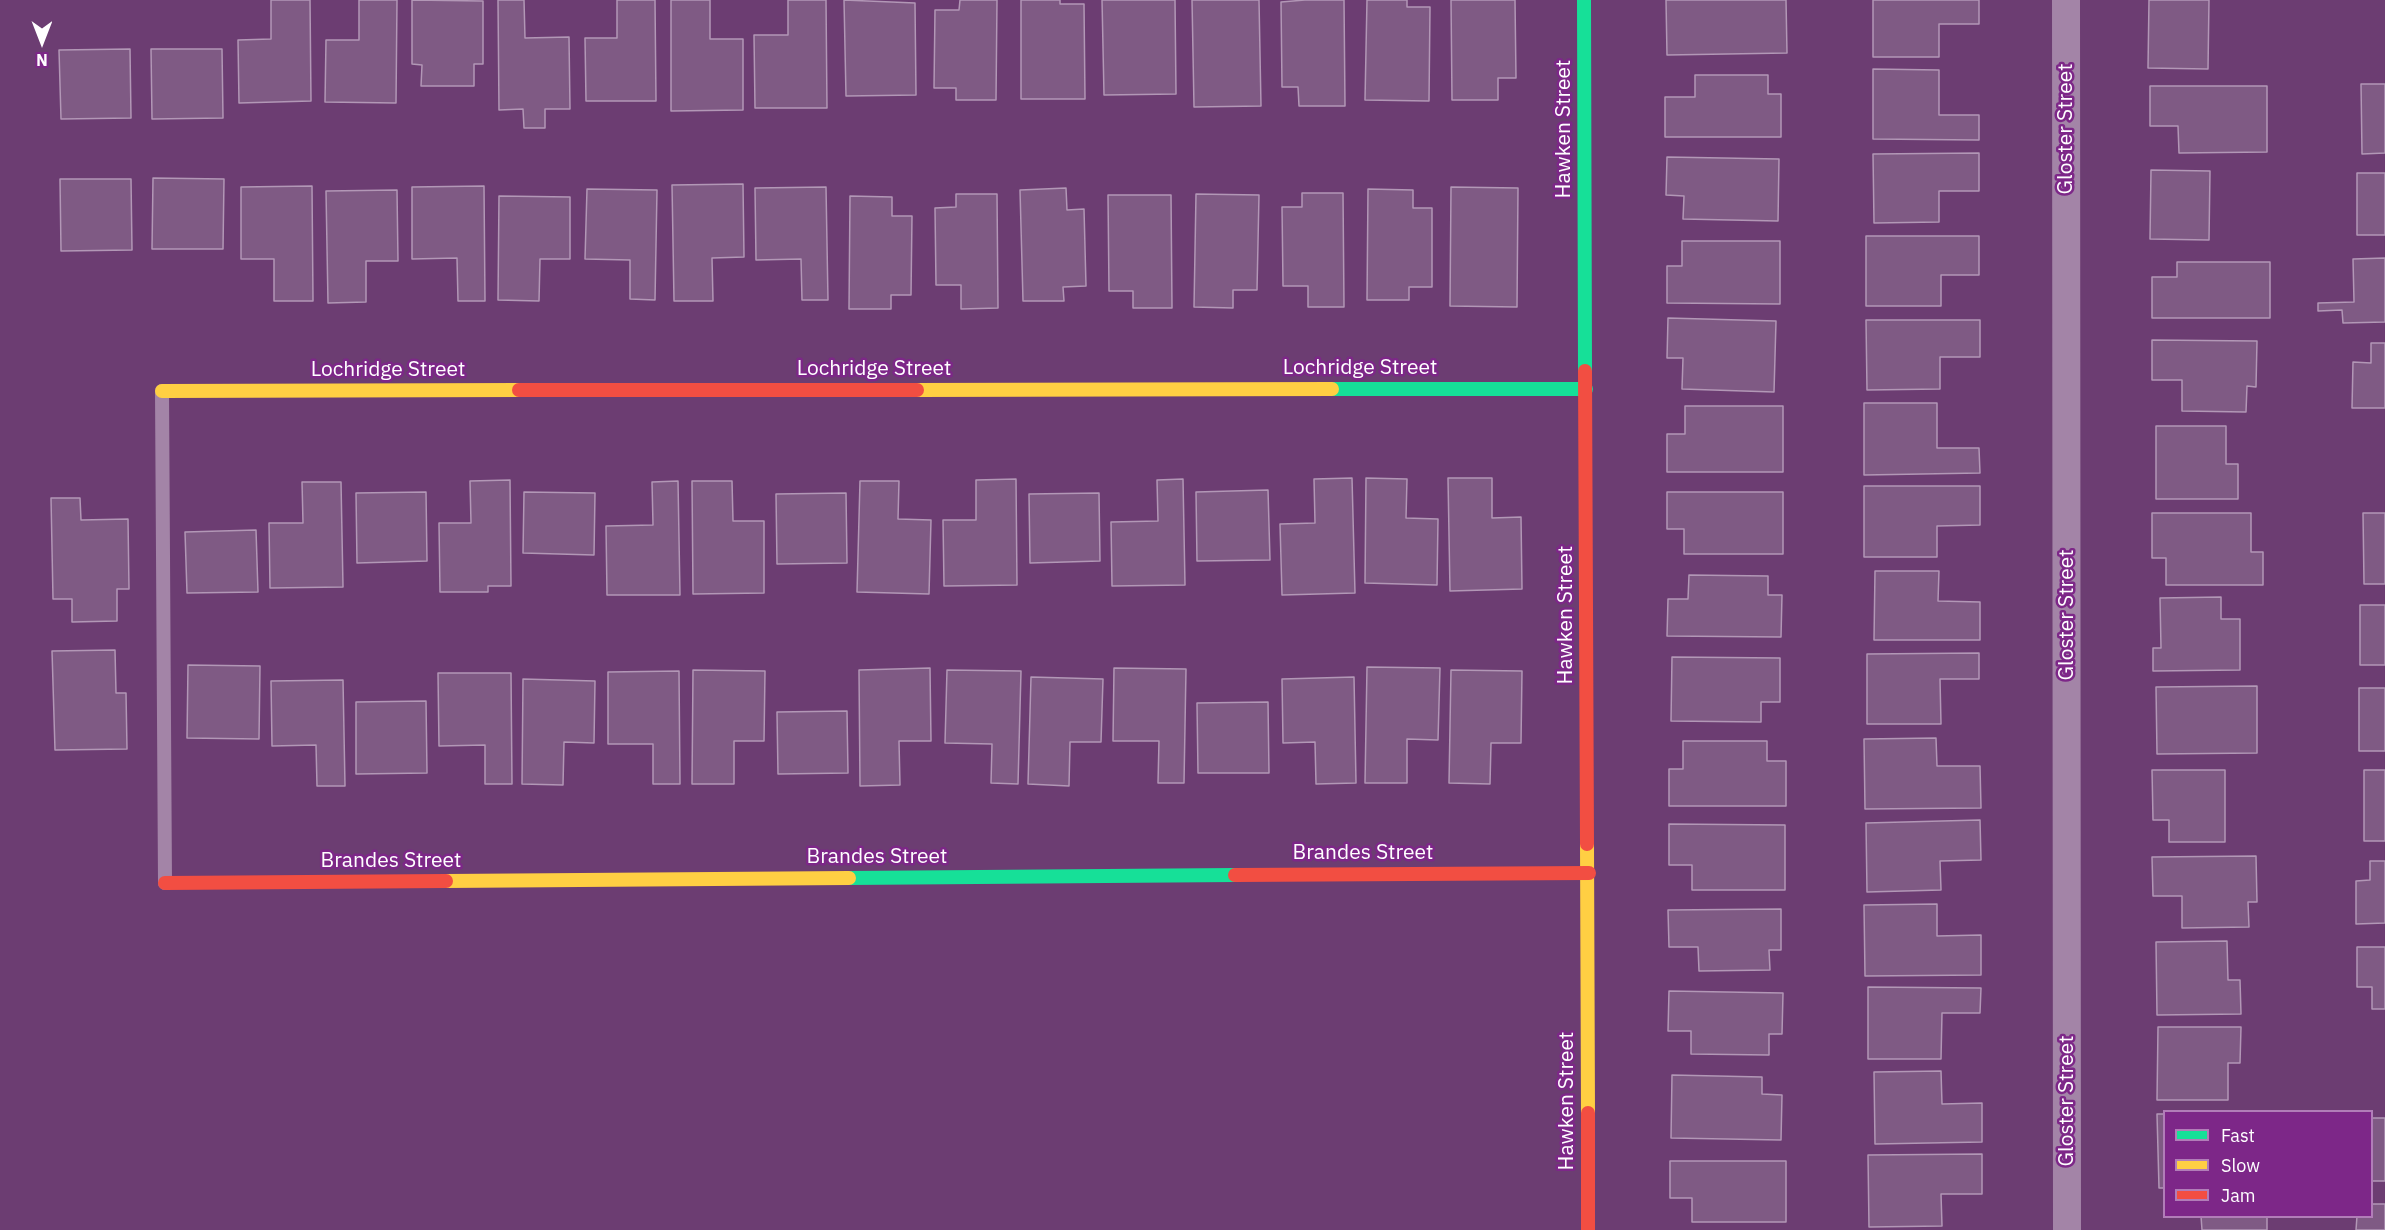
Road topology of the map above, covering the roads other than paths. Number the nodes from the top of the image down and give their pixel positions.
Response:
1 (1584, 0) edge
2 (2066, 0) edge
3 (1586, 389) junction
4 (162, 391) joint
5 (1589, 873) junction
6 (165, 884) joint
7 (1588, 1230) edge
8 (2067, 1230) edge

1 - 3 street, Hawken Street
2 - 8 street, Gloster Street
3 - 4 street, Lochridge Street
3 - 5 street, Hawken Street
4 - 6 lane
5 - 6 street, Brandes Street
5 - 7 street, Hawken Street

